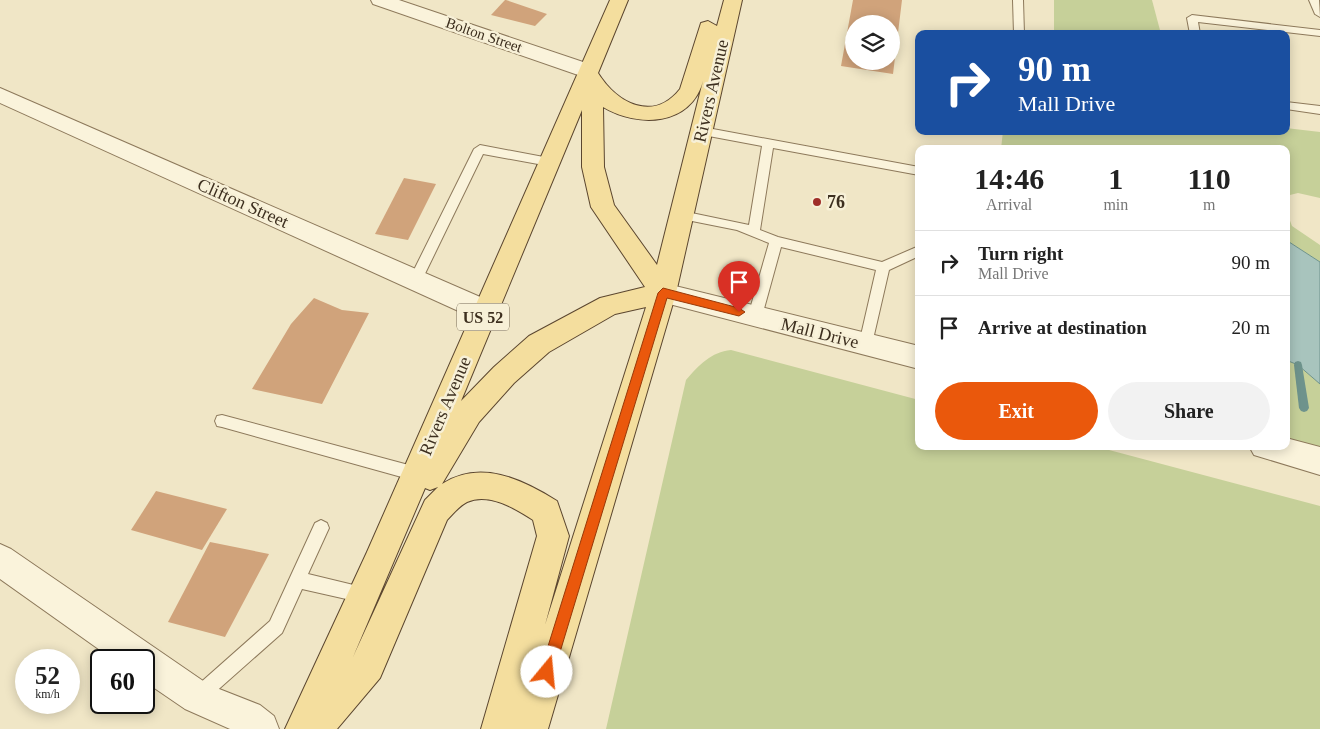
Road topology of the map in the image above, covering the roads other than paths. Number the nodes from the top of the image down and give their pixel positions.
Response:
1 (380, 0) edge
2 (619, 0) edge
3 (731, 0) edge
4 (1018, 0) edge
5 (1314, 0) edge
6 (1320, 14) edge
7 (1019, 30) edge
8 (1194, 30) edge
9 (1320, 33) edge
10 (588, 71) junction
11 (0, 95) edge
12 (1290, 106) edge
13 (1320, 110) edge
14 (702, 131) junction
15 (768, 143) junction
16 (549, 162) junction
17 (915, 170) edge
18 (682, 214) junction
19 (754, 232) junction
20 (776, 241) junction
21 (915, 253) edge
22 (883, 267) junction
23 (416, 280) junction
24 (663, 293) junction
25 (485, 311) junction
26 (755, 316) junction
27 (866, 344) junction
28 (915, 357) edge
29 (222, 421) dead end
30 (1279, 450) edge
31 (1320, 461) edge
32 (416, 474) junction
33 (321, 528) dead end
34 (0, 560) edge
35 (378, 563) junction
36 (297, 580) junction
37 (364, 595) junction
38 (197, 697) junction
39 (261, 729) edge
40 (304, 729) edge
41 (314, 729) edge
42 (499, 729) edge
43 (530, 729) edge

1 - 10 street, Bolton Street
2 - 10 main road, Rivers Avenue / US 52
3 - 10 main road
3 - 14 main road, Rivers Avenue
4 - 7 lane
5 - 6 lane
8 - 9 lane
10 - 16 main road, Rivers Avenue / US 52
10 - 24 main road
11 - 23 street, Clifton Street
12 - 13 lane
14 - 15 lane
14 - 18 main road, Rivers Avenue
15 - 17 lane
15 - 19 lane
16 - 23 lane
16 - 25 main road, Rivers Avenue / US 52
18 - 19 lane
18 - 24 main road, Rivers Avenue
19 - 20 lane
20 - 22 lane
20 - 26 lane
21 - 22 lane
22 - 27 lane
23 - 25 street, Clifton Street
24 - 26 street, Mall Drive
24 - 35 main road
24 - 43 main road, Rivers Avenue
25 - 32 main road, Rivers Avenue / US 52
26 - 27 street, Mall Drive
27 - 28 street, Mall Drive
29 - 32 lane
30 - 31 street
32 - 35 main road, Rivers Avenue / US 52
33 - 36 lane
34 - 38 street
35 - 37 main road, Rivers Avenue / US 52
36 - 37 lane
36 - 38 lane
37 - 40 main road, Rivers Avenue / US 52
38 - 39 street
41 - 42 main road

